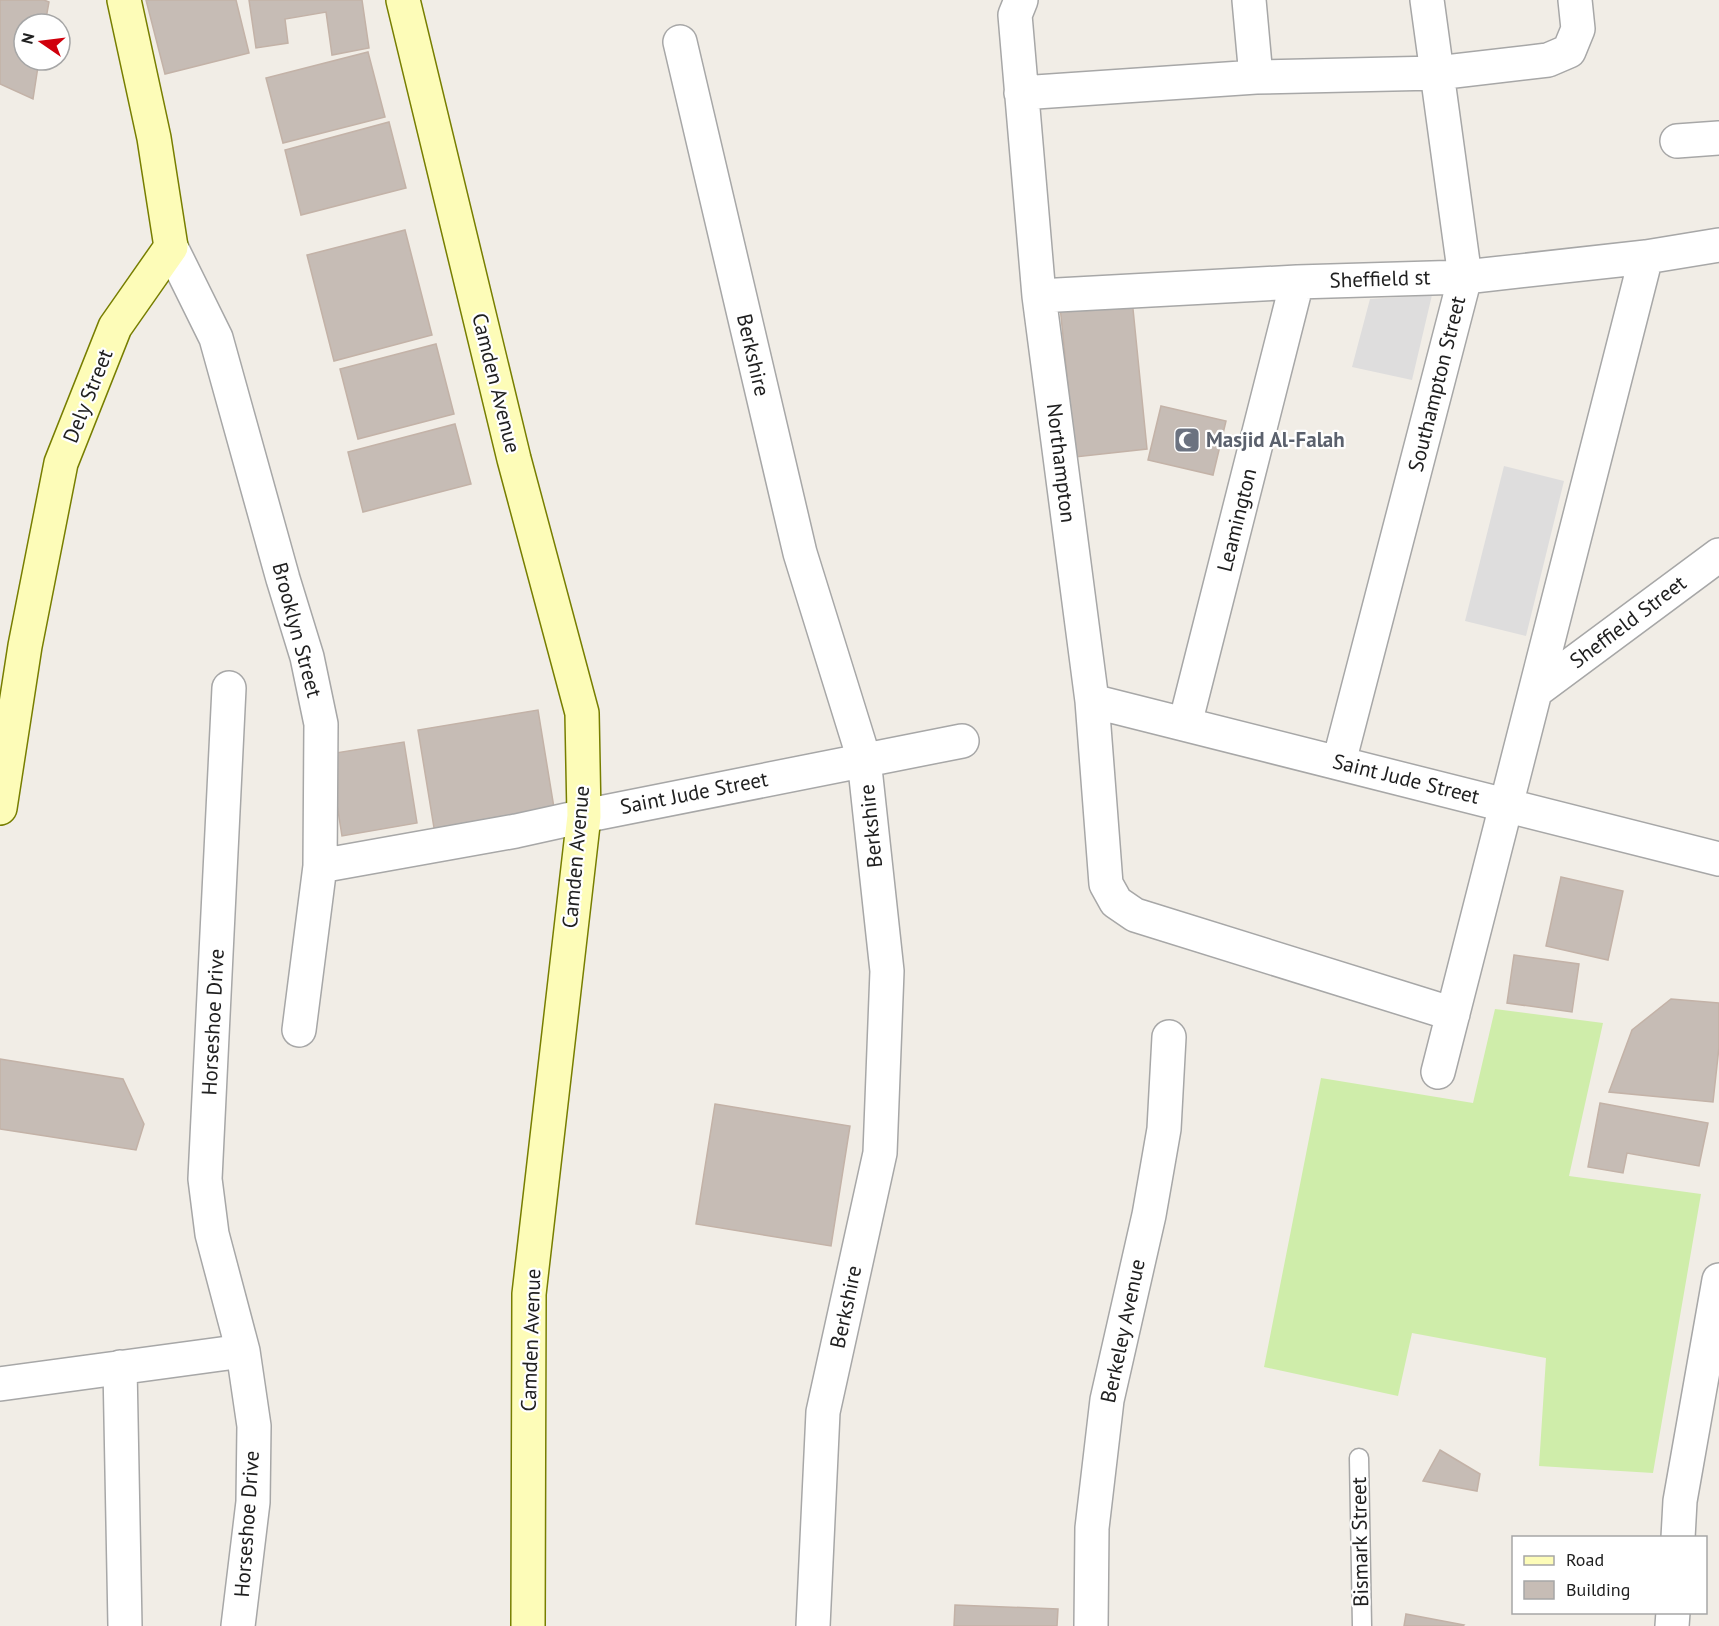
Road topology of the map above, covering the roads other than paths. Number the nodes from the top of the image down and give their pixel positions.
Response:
1 (124, 0) edge
2 (403, 0) edge
3 (1021, 0) edge
4 (1249, 0) edge
5 (1427, 0) edge
6 (1575, 0) edge
7 (680, 42) dead end
8 (1437, 73) junction
9 (1256, 77) junction
10 (1021, 93) junction
11 (1719, 138) edge
12 (1677, 141) dead end
13 (1719, 245) edge
14 (171, 246) junction
15 (1646, 257) junction
16 (1465, 277) junction
17 (1297, 282) junction
18 (1039, 296) junction
19 (1719, 555) edge
20 (230, 688) dead end
21 (1537, 690) junction
22 (1092, 701) junction
23 (1185, 724) junction
24 (962, 741) dead end
25 (864, 759) junction
26 (1339, 762) junction
27 (1506, 805) junction
28 (0, 808) edge
29 (584, 816) junction
30 (1719, 858) edge
31 (320, 866) junction
32 (1453, 1014) junction
33 (298, 1030) dead end
34 (1169, 1037) dead end
35 (1438, 1072) dead end
36 (1719, 1280) edge
37 (243, 1351) junction
38 (120, 1367) junction
39 (0, 1384) edge
40 (1359, 1458) dead end
41 (1678, 1536) edge
42 (124, 1626) edge
43 (238, 1626) edge
44 (528, 1626) edge
45 (813, 1626) edge
46 (1091, 1626) edge
47 (1362, 1626) edge

1 - 14 street
2 - 29 street, Camden Avenue
3 - 10 street, Northampton
4 - 9 street
5 - 8 street, Southampton Street
6 - 8 street
7 - 25 street, Berkshire
8 - 9 street
8 - 16 street, Southampton Street
9 - 10 street
10 - 18 street, Northampton
11 - 12 street
13 - 15 street, Sheffield st
14 - 28 street, Dely Street
14 - 31 street, Brooklyn Street
15 - 16 street, Sheffield st
15 - 21 street
16 - 17 street, Sheffield st
16 - 26 street, Southampton Street
17 - 18 street, Sheffield st
17 - 23 street, Leamington
18 - 22 street, Northampton
19 - 21 street, Sheffield Street
20 - 37 street, Horseshoe Drive
21 - 27 street
22 - 23 street, Saint Jude Street
22 - 32 street, Northampton
23 - 26 street, Saint Jude Street
24 - 25 street, Saint Jude Street
25 - 29 street, Saint Jude Street
25 - 45 street, Berkshire
26 - 27 street, Saint Jude Street
27 - 30 street, Saint Jude Street
27 - 32 street
29 - 31 street, Saint Jude Street
29 - 44 street, Camden Avenue
31 - 33 street, Brooklyn Street
32 - 35 street
34 - 46 street, Berkeley Avenue
36 - 41 street
37 - 38 street
37 - 43 street, Horseshoe Drive
38 - 39 street
38 - 42 street
40 - 47 lane, Bismark Street

